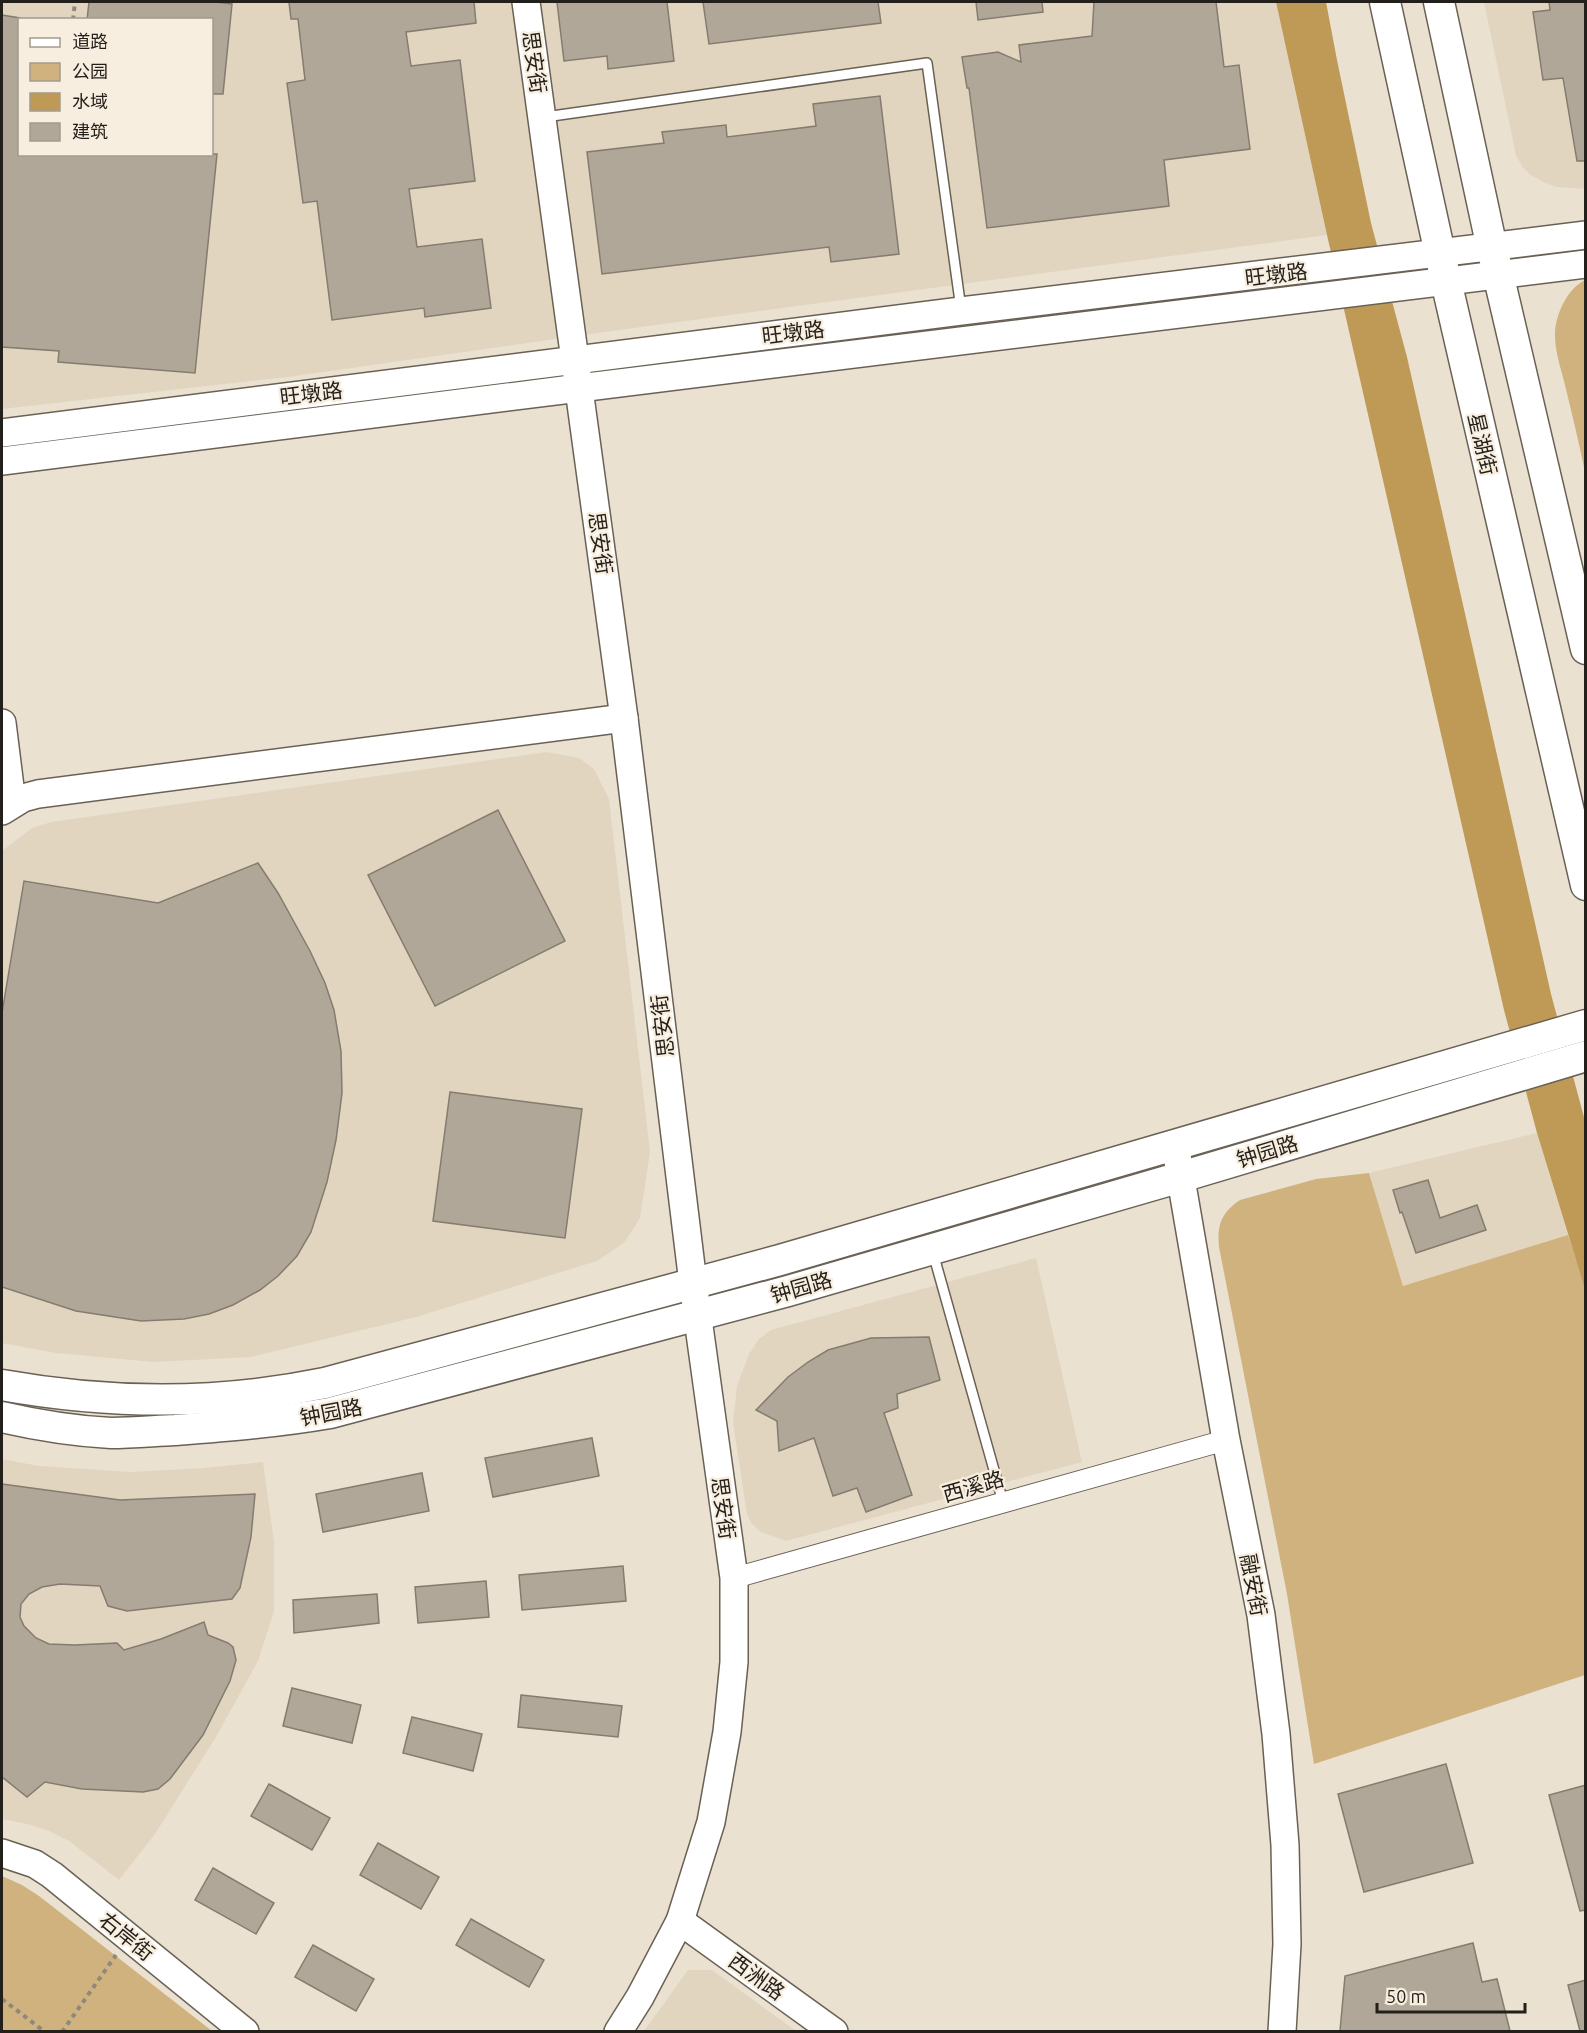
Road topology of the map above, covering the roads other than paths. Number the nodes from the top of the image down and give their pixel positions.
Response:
1 (526, 2) edge
2 (1385, 2) edge
3 (1439, 2) edge
4 (543, 117) junction
5 (1586, 236) edge
6 (1495, 261) junction
7 (1586, 264) edge
8 (1443, 267) junction
9 (961, 311) junction
10 (576, 359) junction
11 (579, 388) junction
12 (2, 433) edge
13 (2, 461) edge
14 (1586, 650) edge
15 (624, 718) junction
16 (2, 723) edge
17 (7, 807) edge
18 (1586, 885) edge
19 (1577, 1028) edge
20 (1583, 1057) edge
21 (1175, 1144) junction
22 (1181, 1178) junction
23 (932, 1249) junction
24 (693, 1283) junction
25 (698, 1315) junction
26 (2, 1384) edge
27 (2, 1417) edge
28 (1226, 1440) junction
29 (1003, 1502) junction
30 (734, 1578) junction
31 (2, 1853) edge
32 (680, 1921) junction
33 (246, 2031) edge
34 (618, 2031) edge
35 (834, 2031) edge
36 (1282, 2031) edge

1 - 4 street, 思安街
2 - 8 main road, 星湖街
3 - 6 main road
4 - 9 lane
4 - 10 street, 思安街
5 - 6 street, 旺墩路
6 - 7 street, 旺墩路
6 - 8 street, 旺墩路
6 - 14 main road
8 - 9 street, 旺墩路
8 - 11 street, 旺墩路
8 - 18 main road, 星湖街
9 - 10 street, 旺墩路
10 - 11 street, 思安街
10 - 12 street, 旺墩路
11 - 13 street, 旺墩路
11 - 15 street, 思安街
15 - 17 street
15 - 24 street, 思安街
16 - 17 street
19 - 21 main road, 钟园路
20 - 22 main road, 钟园路
21 - 22 street, 融安街
21 - 24 main road, 钟园路
22 - 23 main road, 钟园路
22 - 28 street, 融安街
23 - 25 main road, 钟园路
23 - 29 lane
24 - 25 street, 思安街
24 - 26 main road, 钟园路
25 - 27 main road, 钟园路
25 - 30 street, 思安街
28 - 29 street, 西溪路
28 - 36 street, 融安街
29 - 30 street, 西溪路
30 - 32 street, 思安街
31 - 33 street, 右岸街
32 - 34 street, 思安街
32 - 35 street, 西洲路

